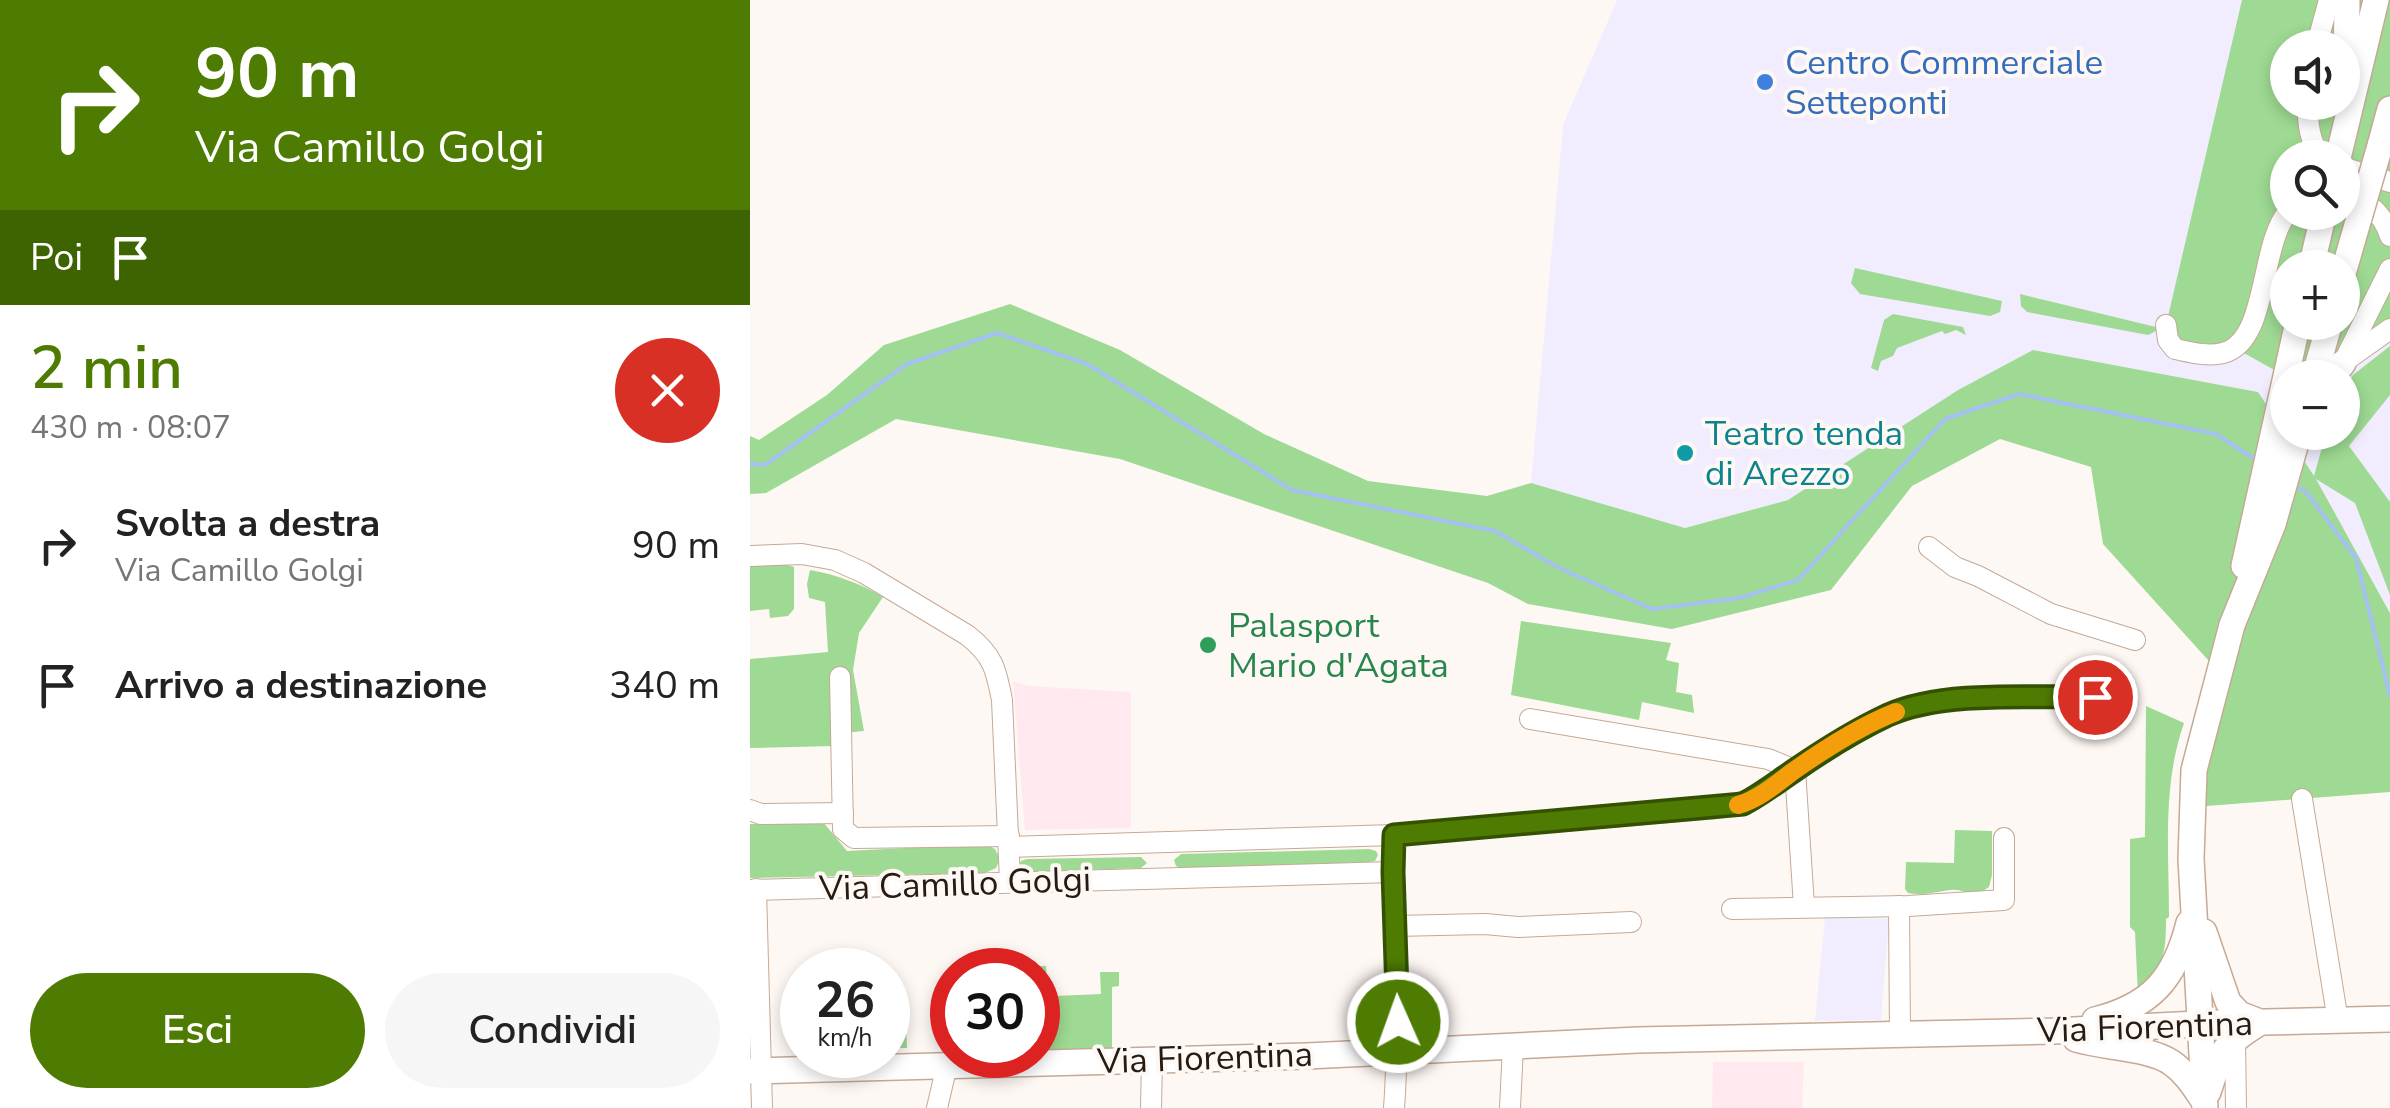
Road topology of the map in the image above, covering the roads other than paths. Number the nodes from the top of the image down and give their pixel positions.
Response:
1 (2329, 0) edge
2 (2347, 0) edge
3 (2376, 0) edge
4 (2321, 30) edge
5 (2390, 110) edge
6 (2342, 140) edge
7 (2342, 140) edge
8 (2385, 157) edge
9 (2360, 167) edge
10 (2360, 173) edge
11 (2390, 182) edge
12 (2360, 200) edge
13 (2276, 230) edge
14 (2390, 236) edge
15 (2350, 250) edge
16 (2390, 270) edge
17 (2166, 325) dead end
18 (2390, 329) edge
19 (2294, 340) edge
20 (2342, 360) edge
21 (2350, 360) edge
22 (2292, 450) edge
23 (2263, 520) junction
24 (1929, 547) dead end
25 (750, 556) edge
26 (2135, 640) dead end
27 (840, 677) dead end
28 (2102, 697) dead end
29 (1530, 719) dead end
30 (1795, 770) junction
31 (2302, 799) dead end
32 (750, 810) edge
33 (842, 813) junction
34 (1394, 835) junction
35 (2004, 838) dead end
36 (1009, 841) junction
37 (1160, 842) junction
38 (1393, 872) junction
39 (1161, 877) junction
40 (1010, 881) junction
41 (753, 890) edge
42 (2194, 904) junction
43 (1804, 906) junction
44 (1899, 906) junction
45 (1732, 909) dead end
46 (1631, 922) dead end
47 (1394, 926) junction
48 (2390, 1020) edge
49 (2338, 1021) junction
50 (2260, 1022) junction
51 (2199, 1024) junction
52 (2054, 1031) junction
53 (1900, 1034) junction
54 (2234, 1042) junction
55 (1513, 1046) junction
56 (1398, 1051) junction
57 (1152, 1060) junction
58 (1060, 1063) edge
59 (930, 1066) edge
60 (756, 1070) edge
61 (943, 1078) edge
62 (2205, 1105) edge
63 (762, 1108) edge
64 (937, 1108) edge
65 (1151, 1108) edge
66 (1394, 1108) edge
67 (1510, 1108) edge
68 (2236, 1108) edge

1 - 4 street
2 - 6 main road
3 - 7 main road
5 - 8 main road
8 - 9 street
8 - 15 main road, bridge
10 - 11 street
12 - 14 street
13 - 17 street
16 - 20 street
18 - 21 street
19 - 23 main road
22 - 23 main road
23 - 42 main road
24 - 26 street
25 - 36 street
27 - 33 street
28 - 30 street, Via Camillo Golgi
29 - 30 street
30 - 34 street, Via Camillo Golgi
30 - 43 street
31 - 49 street
32 - 33 street
33 - 36 street, Via Camillo Golgi
34 - 37 street, Via Camillo Golgi
34 - 38 street
35 - 44 street
36 - 37 street, Via Camillo Golgi
36 - 40 street
37 - 39 street
38 - 39 street, Via Camillo Golgi
38 - 47 street
39 - 40 street, Via Camillo Golgi
40 - 41 street, Via Camillo Golgi
41 - 60 street
42 - 50 main road
42 - 51 main road
42 - 52 main road
43 - 44 street
43 - 45 street
44 - 53 street
46 - 47 street
47 - 56 street
48 - 49 main road, Via Fiorentina
49 - 50 main road, Via Fiorentina
50 - 51 main road, Via Fiorentina
50 - 54 main road
51 - 52 main road, Via Fiorentina
51 - 62 main road
52 - 53 main road, Via Fiorentina
52 - 62 main road
53 - 55 main road, Via Fiorentina
54 - 62 main road
54 - 68 street
55 - 56 main road, Via Fiorentina
55 - 67 street
56 - 57 main road, Via Fiorentina
56 - 66 street
57 - 58 main road, Via Fiorentina
57 - 65 street
59 - 60 main road, Via Fiorentina
60 - 63 street
61 - 64 street

